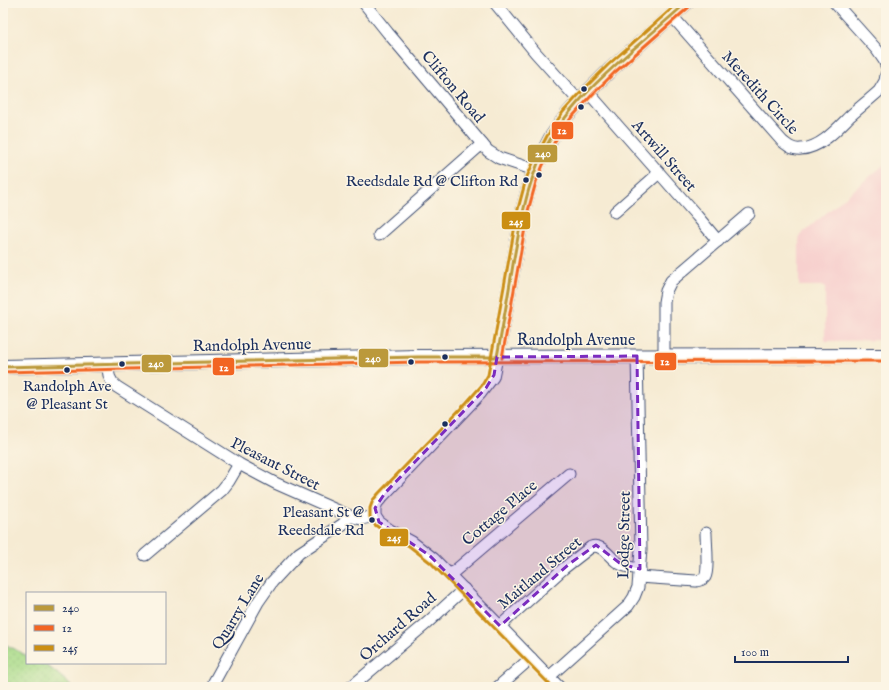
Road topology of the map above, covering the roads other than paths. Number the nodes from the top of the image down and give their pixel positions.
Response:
1 (364, 3) edge
2 (495, 3) edge
3 (686, 3) edge
4 (835, 3) edge
5 (672, 16) junction
6 (886, 65) edge
7 (886, 75) edge
8 (583, 96) junction
9 (482, 144) junction
10 (535, 170) junction
11 (659, 173) junction
12 (615, 212) dead end
13 (749, 214) dead end
14 (379, 234) dead end
15 (718, 241) junction
16 (637, 356) junction
17 (664, 356) junction
18 (886, 356) edge
19 (497, 357) junction
20 (108, 364) junction
21 (3, 367) edge
22 (239, 464) junction
23 (569, 474) dead end
24 (349, 516) junction
25 (376, 516) junction
26 (706, 533) dead end
27 (145, 555) dead end
28 (639, 573) junction
29 (450, 575) junction
30 (464, 589) junction
31 (500, 626) junction
32 (531, 658) junction
33 (549, 677) junction
34 (214, 682) dead end
35 (351, 687) edge
36 (498, 687) edge
37 (559, 687) edge

1 - 9 street, Clifton Road
2 - 8 street, Artwill Street
3 - 5 main road
4 - 6 street
5 - 7 street, Meredith Circle
5 - 8 main road
8 - 10 main road
8 - 11 street, Artwill Street
9 - 10 street, Clifton Road
9 - 14 street
10 - 19 main road
11 - 12 street
11 - 15 street, Artwill Street
13 - 15 street
15 - 17 street
16 - 17 main road, Randolph Avenue
16 - 19 main road, Randolph Avenue
16 - 28 street, Lodge Street
17 - 18 main road, Randolph Avenue
19 - 20 main road, Randolph Avenue
19 - 25 street
20 - 21 main road, Randolph Avenue
20 - 22 street, Pleasant Street
22 - 24 street, Pleasant Street
22 - 27 street
23 - 29 street, Cottage Place
24 - 25 street, Pleasant Street
24 - 34 street, Quarry Lane
25 - 29 street
26 - 28 street
28 - 31 street, Maitland Street
28 - 33 street, Lodge Street
29 - 30 street
30 - 31 street
30 - 35 street, Orchard Road
31 - 32 street
32 - 33 street
32 - 36 street
33 - 37 street

